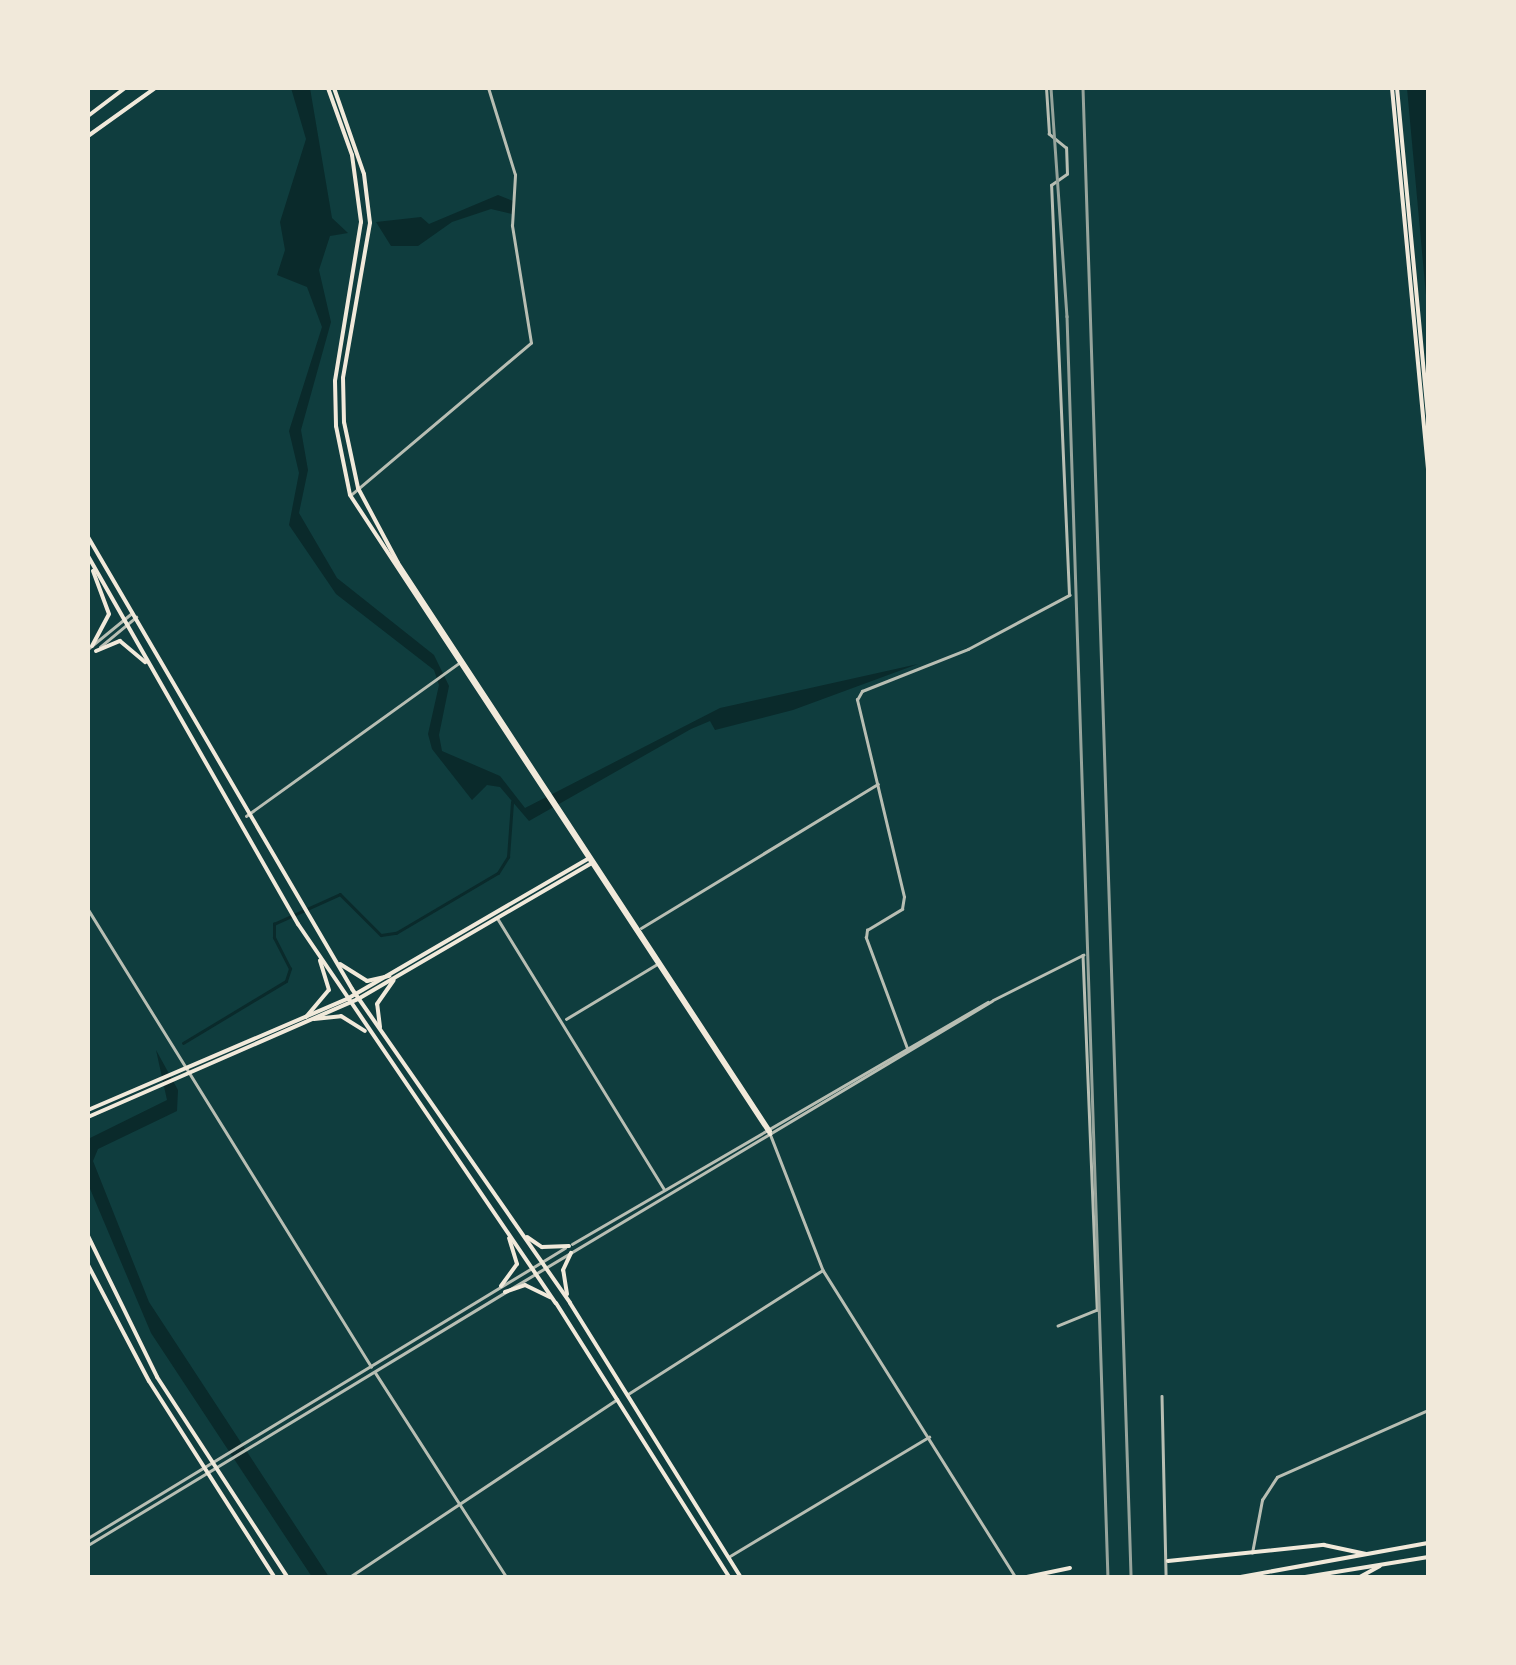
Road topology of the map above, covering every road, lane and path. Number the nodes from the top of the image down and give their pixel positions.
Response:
1 (125, 88) edge
2 (156, 88) edge
3 (331, 88) edge
4 (488, 88) edge
5 (1046, 88) edge
6 (1394, 88) edge
7 (88, 116) edge
8 (88, 136) edge
9 (1428, 416) edge
10 (1428, 470) edge
11 (358, 488) junction
12 (350, 495) junction
13 (88, 537) edge
14 (88, 557) edge
15 (134, 615) junction
16 (125, 622) junction
17 (92, 649) edge
18 (88, 658) edge
19 (460, 663) junction
20 (156, 678) junction
21 (880, 783) junction
22 (246, 816) junction
23 (592, 860) junction
24 (88, 909) edge
25 (495, 914) junction
26 (500, 921) junction
27 (641, 928) junction
28 (313, 946) junction
29 (334, 957) junction
30 (658, 964) junction
31 (392, 978) junction
32 (357, 997) junction
33 (348, 1001) junction
34 (992, 1001) junction
35 (306, 1017) junction
36 (314, 1019) junction
37 (566, 1019) junction
38 (370, 1036) junction
39 (390, 1044) junction
40 (905, 1046) junction
41 (908, 1052) junction
42 (185, 1074) junction
43 (158, 1085) junction
44 (88, 1110) edge
45 (88, 1117) edge
46 (768, 1130) junction
47 (666, 1192) junction
48 (502, 1225) junction
49 (524, 1235) junction
50 (88, 1236) edge
51 (569, 1246) junction
52 (572, 1253) junction
53 (542, 1260) junction
54 (88, 1265) edge
55 (532, 1266) junction
56 (546, 1268) junction
57 (823, 1270) junction
58 (537, 1274) junction
59 (503, 1289) junction
60 (556, 1303) junction
61 (570, 1303) junction
62 (1058, 1326) dead end
63 (369, 1363) junction
64 (373, 1368) junction
65 (628, 1394) junction
66 (1162, 1396) dead end
67 (618, 1398) junction
68 (1428, 1410) edge
69 (929, 1437) junction
70 (209, 1459) junction
71 (213, 1466) junction
72 (202, 1468) junction
73 (459, 1504) junction
74 (88, 1538) edge
75 (1428, 1543) edge
76 (88, 1544) edge
77 (1252, 1554) junction
78 (1366, 1554) junction
79 (729, 1557) junction
80 (1428, 1557) edge
81 (1168, 1561) junction
82 (1388, 1562) junction
83 (1070, 1568) dead end
84 (275, 1578) edge
85 (288, 1578) edge
86 (348, 1578) edge
87 (506, 1578) edge
88 (730, 1578) edge
89 (742, 1578) edge
90 (1019, 1578) edge
91 (1166, 1578) edge
92 (1236, 1578) edge
93 (1299, 1578) edge
94 (1358, 1578) edge

1 - 7 main road
2 - 8 main road
3 - 11 main road
3 - 12 main road
4 - 11 street
5 - 21 street
6 - 9 main road
6 - 10 main road
11 - 12 street
11 - 19 main road
12 - 19 main road
13 - 15 main road
14 - 16 main road
14 - 17 main road
15 - 16 street
15 - 22 main road
16 - 17 street
16 - 20 main road
17 - 18 street
17 - 20 main road
19 - 22 street
19 - 23 main road
20 - 28 main road
21 - 27 street
21 - 40 street
22 - 29 main road
23 - 25 main road
23 - 26 main road
23 - 27 main road
23 - 30 main road
24 - 42 street
25 - 26 street
25 - 31 main road
26 - 31 main road
26 - 37 street
27 - 46 main road
28 - 33 main road
28 - 35 main road
29 - 31 main road
29 - 32 main road
30 - 37 street
30 - 46 main road
31 - 32 main road
31 - 39 main road
32 - 33 main road
32 - 39 main road
33 - 35 main road
33 - 36 main road
33 - 38 main road
34 - 40 street
34 - 41 street
34 - 62 street
35 - 42 main road
36 - 38 main road
36 - 42 main road
37 - 47 street
38 - 48 main road
39 - 49 main road
40 - 41 street
40 - 46 street
41 - 46 street
42 - 43 main road
42 - 63 street
43 - 44 main road
43 - 45 main road
46 - 47 street
46 - 57 street
47 - 51 street
47 - 52 street
48 - 55 main road
48 - 59 main road
49 - 51 main road
49 - 53 main road
50 - 70 main road
51 - 53 street
52 - 56 street
52 - 61 main road
53 - 55 street
53 - 56 main road
54 - 72 main road
55 - 58 main road
55 - 59 street
56 - 58 street
56 - 61 main road
57 - 65 street
57 - 69 street
58 - 59 street
58 - 60 main road
59 - 60 main road
59 - 63 street
59 - 64 street
60 - 67 main road
61 - 65 main road
63 - 64 street
63 - 70 street
64 - 71 street
64 - 73 street
65 - 79 main road
66 - 81 street
67 - 73 street
67 - 88 main road
68 - 77 street
69 - 79 street
69 - 90 street
70 - 71 main road
70 - 72 street
71 - 72 street
71 - 85 main road
72 - 74 street
72 - 76 street
72 - 84 main road
73 - 86 street
73 - 87 street
75 - 78 main road
77 - 78 main road
77 - 81 main road
78 - 92 main road
79 - 89 main road
80 - 82 main road
81 - 91 street
82 - 93 main road
82 - 94 main road
83 - 90 main road

